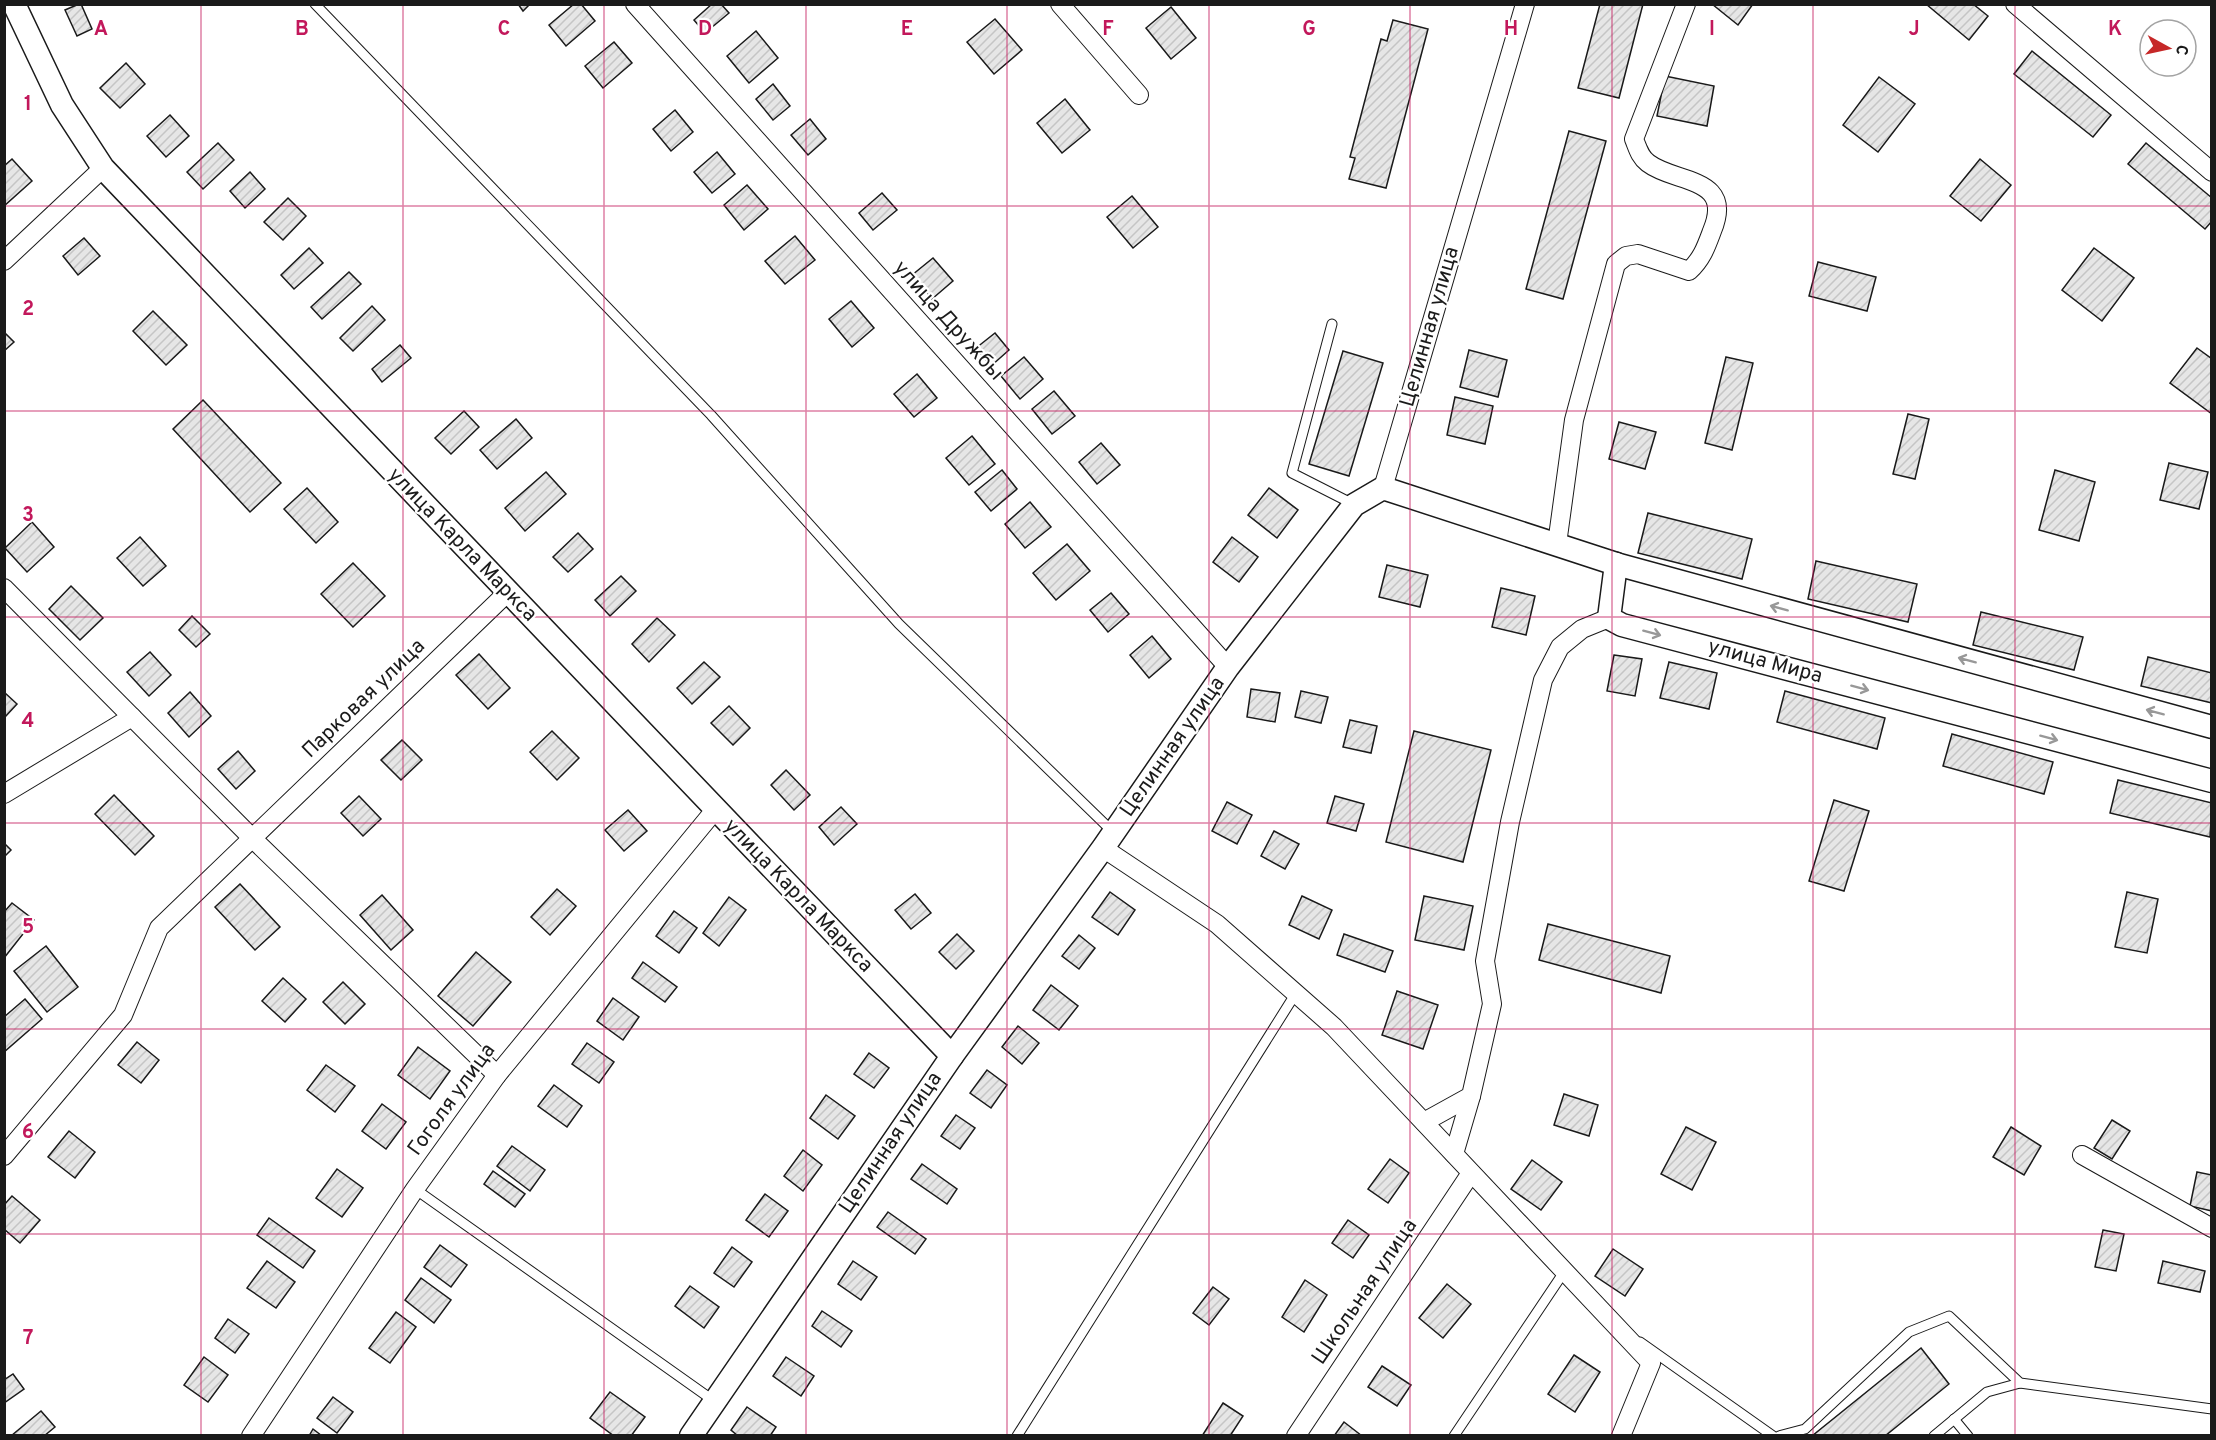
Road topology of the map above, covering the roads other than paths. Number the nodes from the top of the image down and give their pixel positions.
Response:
1 (14, 4) edge
2 (315, 4) edge
3 (635, 4) edge
4 (1060, 4) edge
5 (1525, 4) edge
6 (1686, 4) edge
7 (2015, 4) edge
8 (1139, 95) dead end
9 (103, 168) junction
10 (2211, 172) edge
11 (4, 261) edge
12 (1332, 324) dead end
13 (1383, 488) junction
14 (1354, 505) junction
15 (1557, 544) junction
16 (1616, 564) junction
17 (4, 588) edge
18 (508, 592) junction
19 (1609, 618) junction
20 (1228, 667) junction
21 (132, 717) junction
22 (2211, 727) edge
23 (2211, 781) edge
24 (4, 794) edge
25 (715, 810) junction
26 (251, 837) junction
27 (1108, 840) junction
28 (1296, 993) junction
29 (951, 1056) junction
30 (497, 1075) junction
31 (1471, 1096) junction
32 (1424, 1122) junction
33 (1454, 1154) junction
34 (2082, 1155) dead end
35 (4, 1156) edge
36 (1471, 1173) junction
37 (415, 1189) junction
38 (2211, 1227) edge
39 (1564, 1272) junction
40 (1612, 1322) junction
41 (2020, 1383) junction
42 (715, 1401) junction
43 (2211, 1409) edge
44 (1954, 1419) junction
45 (251, 1436) edge
46 (691, 1436) edge
47 (1017, 1436) edge
48 (1296, 1436) edge
49 (1454, 1436) edge
50 (1621, 1436) edge
51 (1773, 1436) edge
52 (1779, 1436) edge
53 (1934, 1436) edge
54 (1968, 1436) edge

1 - 9 street, улица Карла Маркса
2 - 27 lane
3 - 20 street, улица Дружбы
4 - 8 street
5 - 13 street, Целинная улица
6 - 15 street
7 - 10 street
9 - 11 street
9 - 18 street, улица Карла Маркса
12 - 14 lane
13 - 14 street, Целинная улица
13 - 15 street
14 - 20 street, Целинная улица
15 - 16 street
16 - 19 street
22 -> 16 street
17 - 21 street
18 - 25 street, улица Карла Маркса
18 - 26 street, Парковая улица
19 -> 23 street, улица Мира
19 - 31 street
20 - 27 street, Целинная улица
21 - 24 street
21 - 26 street
25 - 29 street, улица Карла Маркса
25 - 30 street, Гоголя улица
26 - 30 street
26 - 35 street, Парковая улица
27 - 28 street
27 - 29 street, Целинная улица
28 - 32 street
28 - 47 lane
29 - 42 street, Целинная улица
30 - 37 street, Гоголя улица
31 - 32 street
31 - 33 street
32 - 33 street
33 - 36 street
34 - 38 street
36 - 39 street
36 - 48 street, Школьная улица
37 - 42 lane
37 - 45 street, Гоголя улица
39 - 40 street
39 - 49 lane
40 - 50 street
40 - 51 lane
41 - 43 lane
41 - 44 lane
41 - 52 lane
42 - 46 street, Целинная улица
44 - 53 lane
44 - 54 lane

